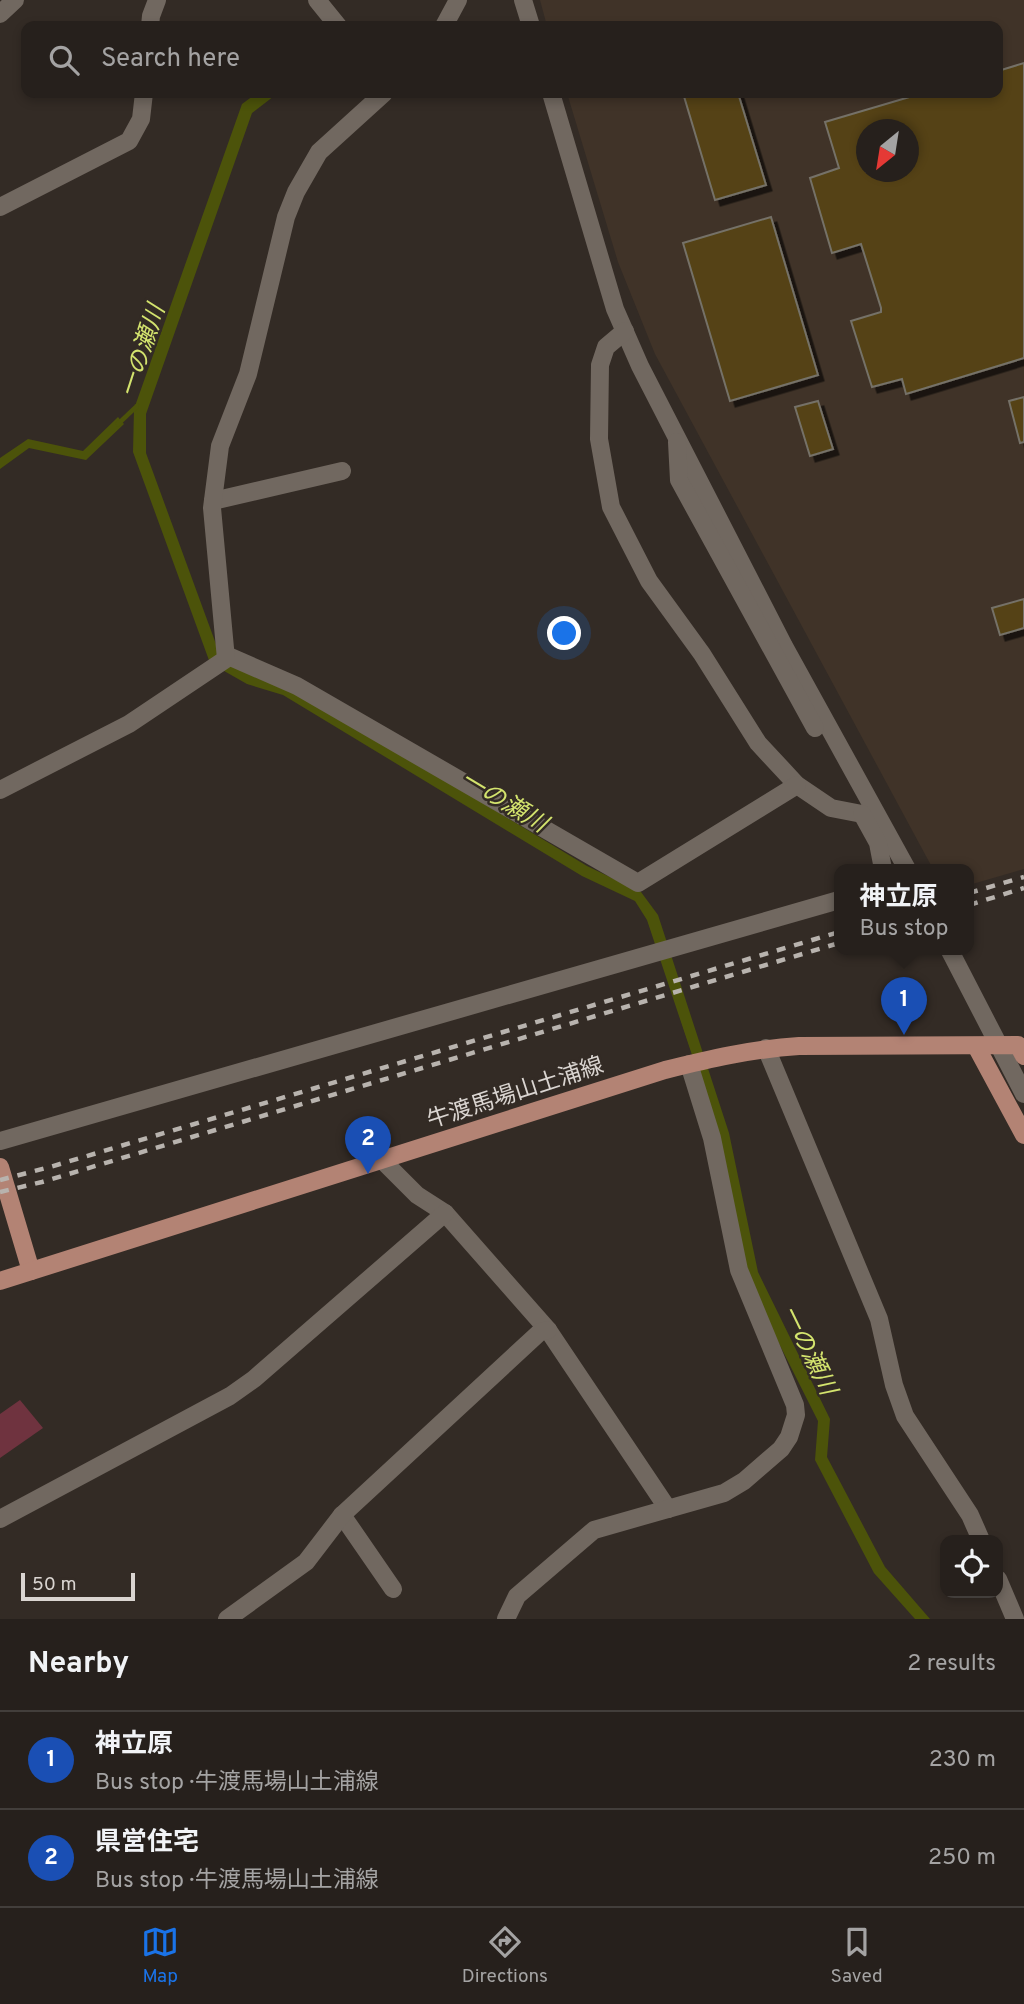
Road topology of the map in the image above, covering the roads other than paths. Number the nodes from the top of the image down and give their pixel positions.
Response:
1 (157, 0) edge
2 (317, 0) edge
3 (458, 0) edge
4 (523, 0) edge
5 (150, 21) edge
6 (333, 21) edge
7 (447, 21) edge
8 (529, 21) edge
9 (143, 98) edge
10 (378, 98) edge
11 (552, 98) edge
12 (0, 207) edge
13 (625, 331) junction
14 (677, 434) junction
15 (342, 471) dead end
16 (213, 501) junction
17 (226, 654) junction
18 (797, 785) junction
19 (0, 790) edge
20 (862, 814) junction
21 (882, 864) edge
22 (904, 864) edge
23 (834, 901) edge
24 (952, 955) edge
25 (976, 1045) junction
26 (766, 1048) junction
27 (1022, 1049) edge
28 (689, 1064) junction
29 (1024, 1094) edge
30 (1024, 1135) edge
31 (0, 1141) edge
32 (383, 1161) junction
33 (0, 1167) edge
34 (444, 1213) junction
35 (31, 1271) junction
36 (0, 1281) edge
37 (548, 1330) junction
38 (668, 1509) junction
39 (342, 1515) junction
40 (0, 1519) edge
41 (979, 1535) edge
42 (393, 1589) dead end
43 (1003, 1590) edge
44 (227, 1619) edge
45 (506, 1619) edge
46 (1016, 1619) edge

1 - 5 street
2 - 6 street
3 - 7 street
4 - 8 street
9 - 12 street
10 - 16 street
11 - 13 street
13 - 14 street
13 - 18 street
14 - 20 street
14 - 22 street
15 - 16 street
16 - 17 street
17 - 18 street
17 - 19 street
18 - 20 street
20 - 21 street
23 - 31 street
24 - 29 street
25 - 26 main road, 牛渡馬場山土浦線
25 - 27 main road, 牛渡馬場山土浦線
25 - 30 main road
26 - 28 main road, 牛渡馬場山土浦線
26 - 41 street
28 - 32 main road, 牛渡馬場山土浦線
28 - 38 street
32 - 34 street
32 - 35 main road, 牛渡馬場山土浦線
33 - 35 main road
34 - 37 street
34 - 40 street
35 - 36 main road, 牛渡馬場山土浦線
37 - 38 street
37 - 39 street
38 - 45 street
39 - 42 street
39 - 44 street
43 - 46 street

